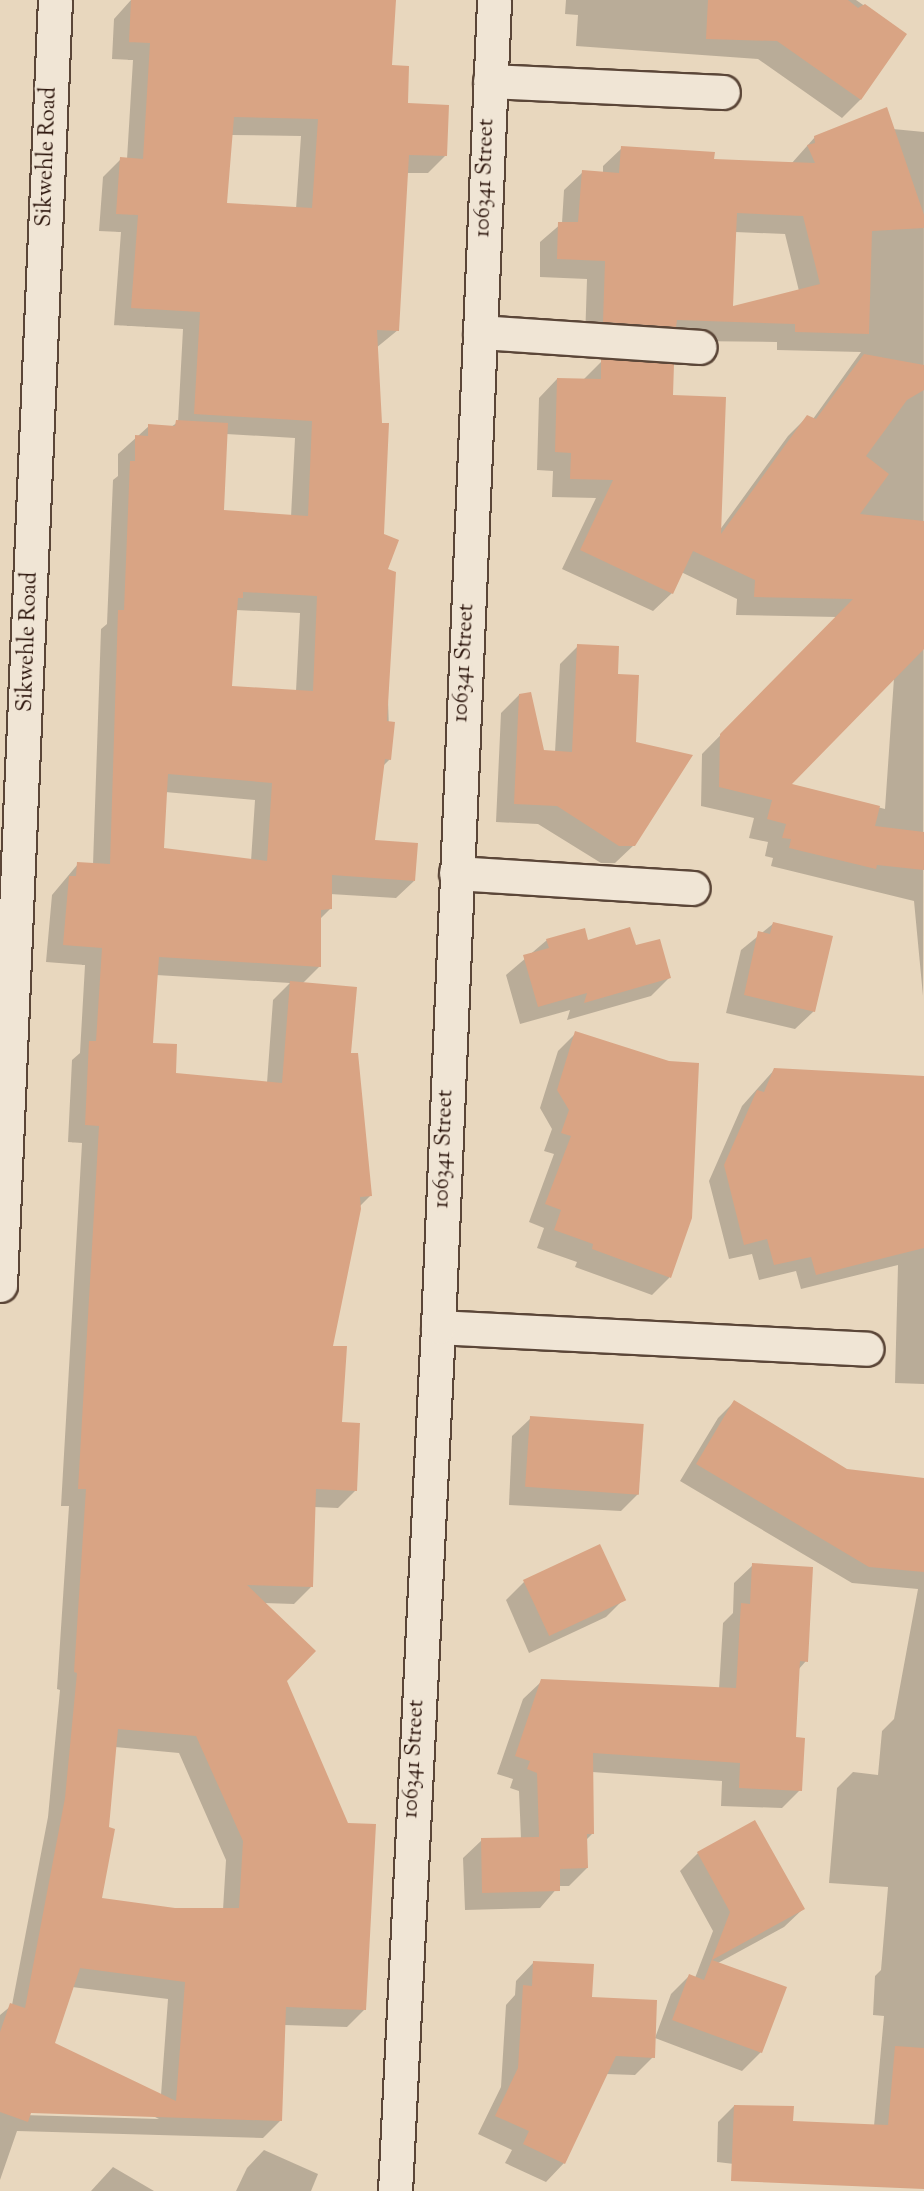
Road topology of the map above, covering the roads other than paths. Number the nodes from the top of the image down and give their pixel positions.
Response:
1 (55, 0) edge
2 (494, 0) edge
3 (490, 81) junction
4 (723, 92) dead end
5 (480, 332) junction
6 (699, 347) dead end
7 (456, 873) junction
8 (693, 888) dead end
9 (0, 1285) edge
10 (438, 1327) junction
11 (866, 1348) dead end
12 (395, 2191) edge

1 - 9 street, Sikwehle Road
2 - 3 street, 106341 Street
3 - 4 street
3 - 5 street, 106341 Street
5 - 6 street
5 - 7 street, 106341 Street
7 - 8 street
7 - 10 street, 106341 Street
10 - 11 street
10 - 12 street, 106341 Street

